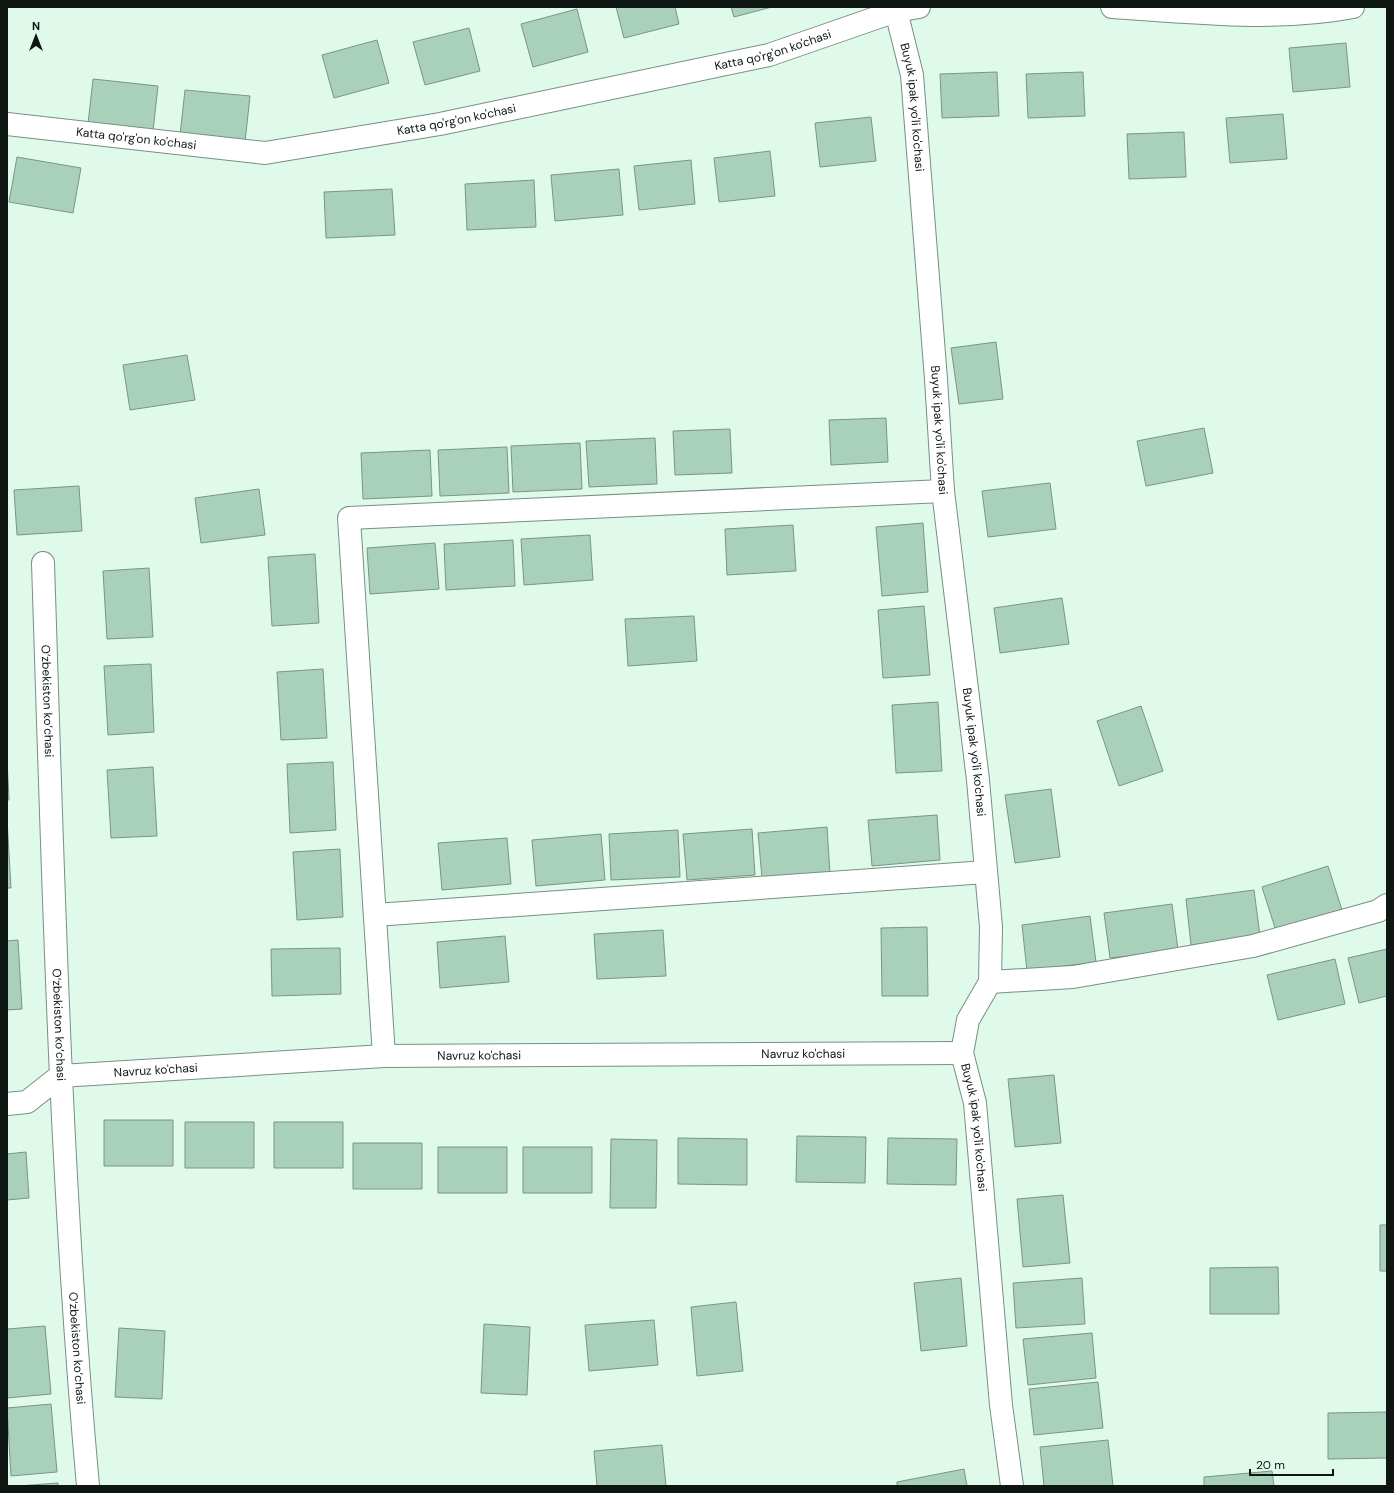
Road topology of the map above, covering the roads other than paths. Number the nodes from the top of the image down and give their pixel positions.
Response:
1 (919, 7) edge
2 (1112, 7) edge
3 (1353, 7) edge
4 (896, 12) junction
5 (7, 124) edge
6 (943, 491) junction
7 (43, 563) dead end
8 (986, 872) junction
9 (1387, 905) edge
10 (375, 915) junction
11 (990, 982) junction
12 (962, 1053) junction
13 (384, 1056) junction
14 (60, 1076) junction
15 (7, 1104) edge
16 (88, 1486) edge
17 (1012, 1486) edge

1 - 4 street, Katta qo'rg'on ko'chasi
2 - 3 street
4 - 5 street, Katta qo'rg'on ko'chasi
4 - 6 street, Buyuk ipak yo'li ko'chasi
6 - 8 street, Buyuk ipak yo'li ko'chasi
6 - 10 street
7 - 14 street, O‘zbekiston ko‘chasi
8 - 10 street
8 - 11 street, Buyuk ipak yo'li ko'chasi
9 - 11 street
10 - 13 street
11 - 12 street, Buyuk ipak yo'li ko'chasi
12 - 13 street, Navruz ko'chasi
12 - 17 street, Buyuk ipak yo'li ko'chasi
13 - 14 street, Navruz ko'chasi
14 - 15 street
14 - 16 street, O‘zbekiston ko‘chasi

